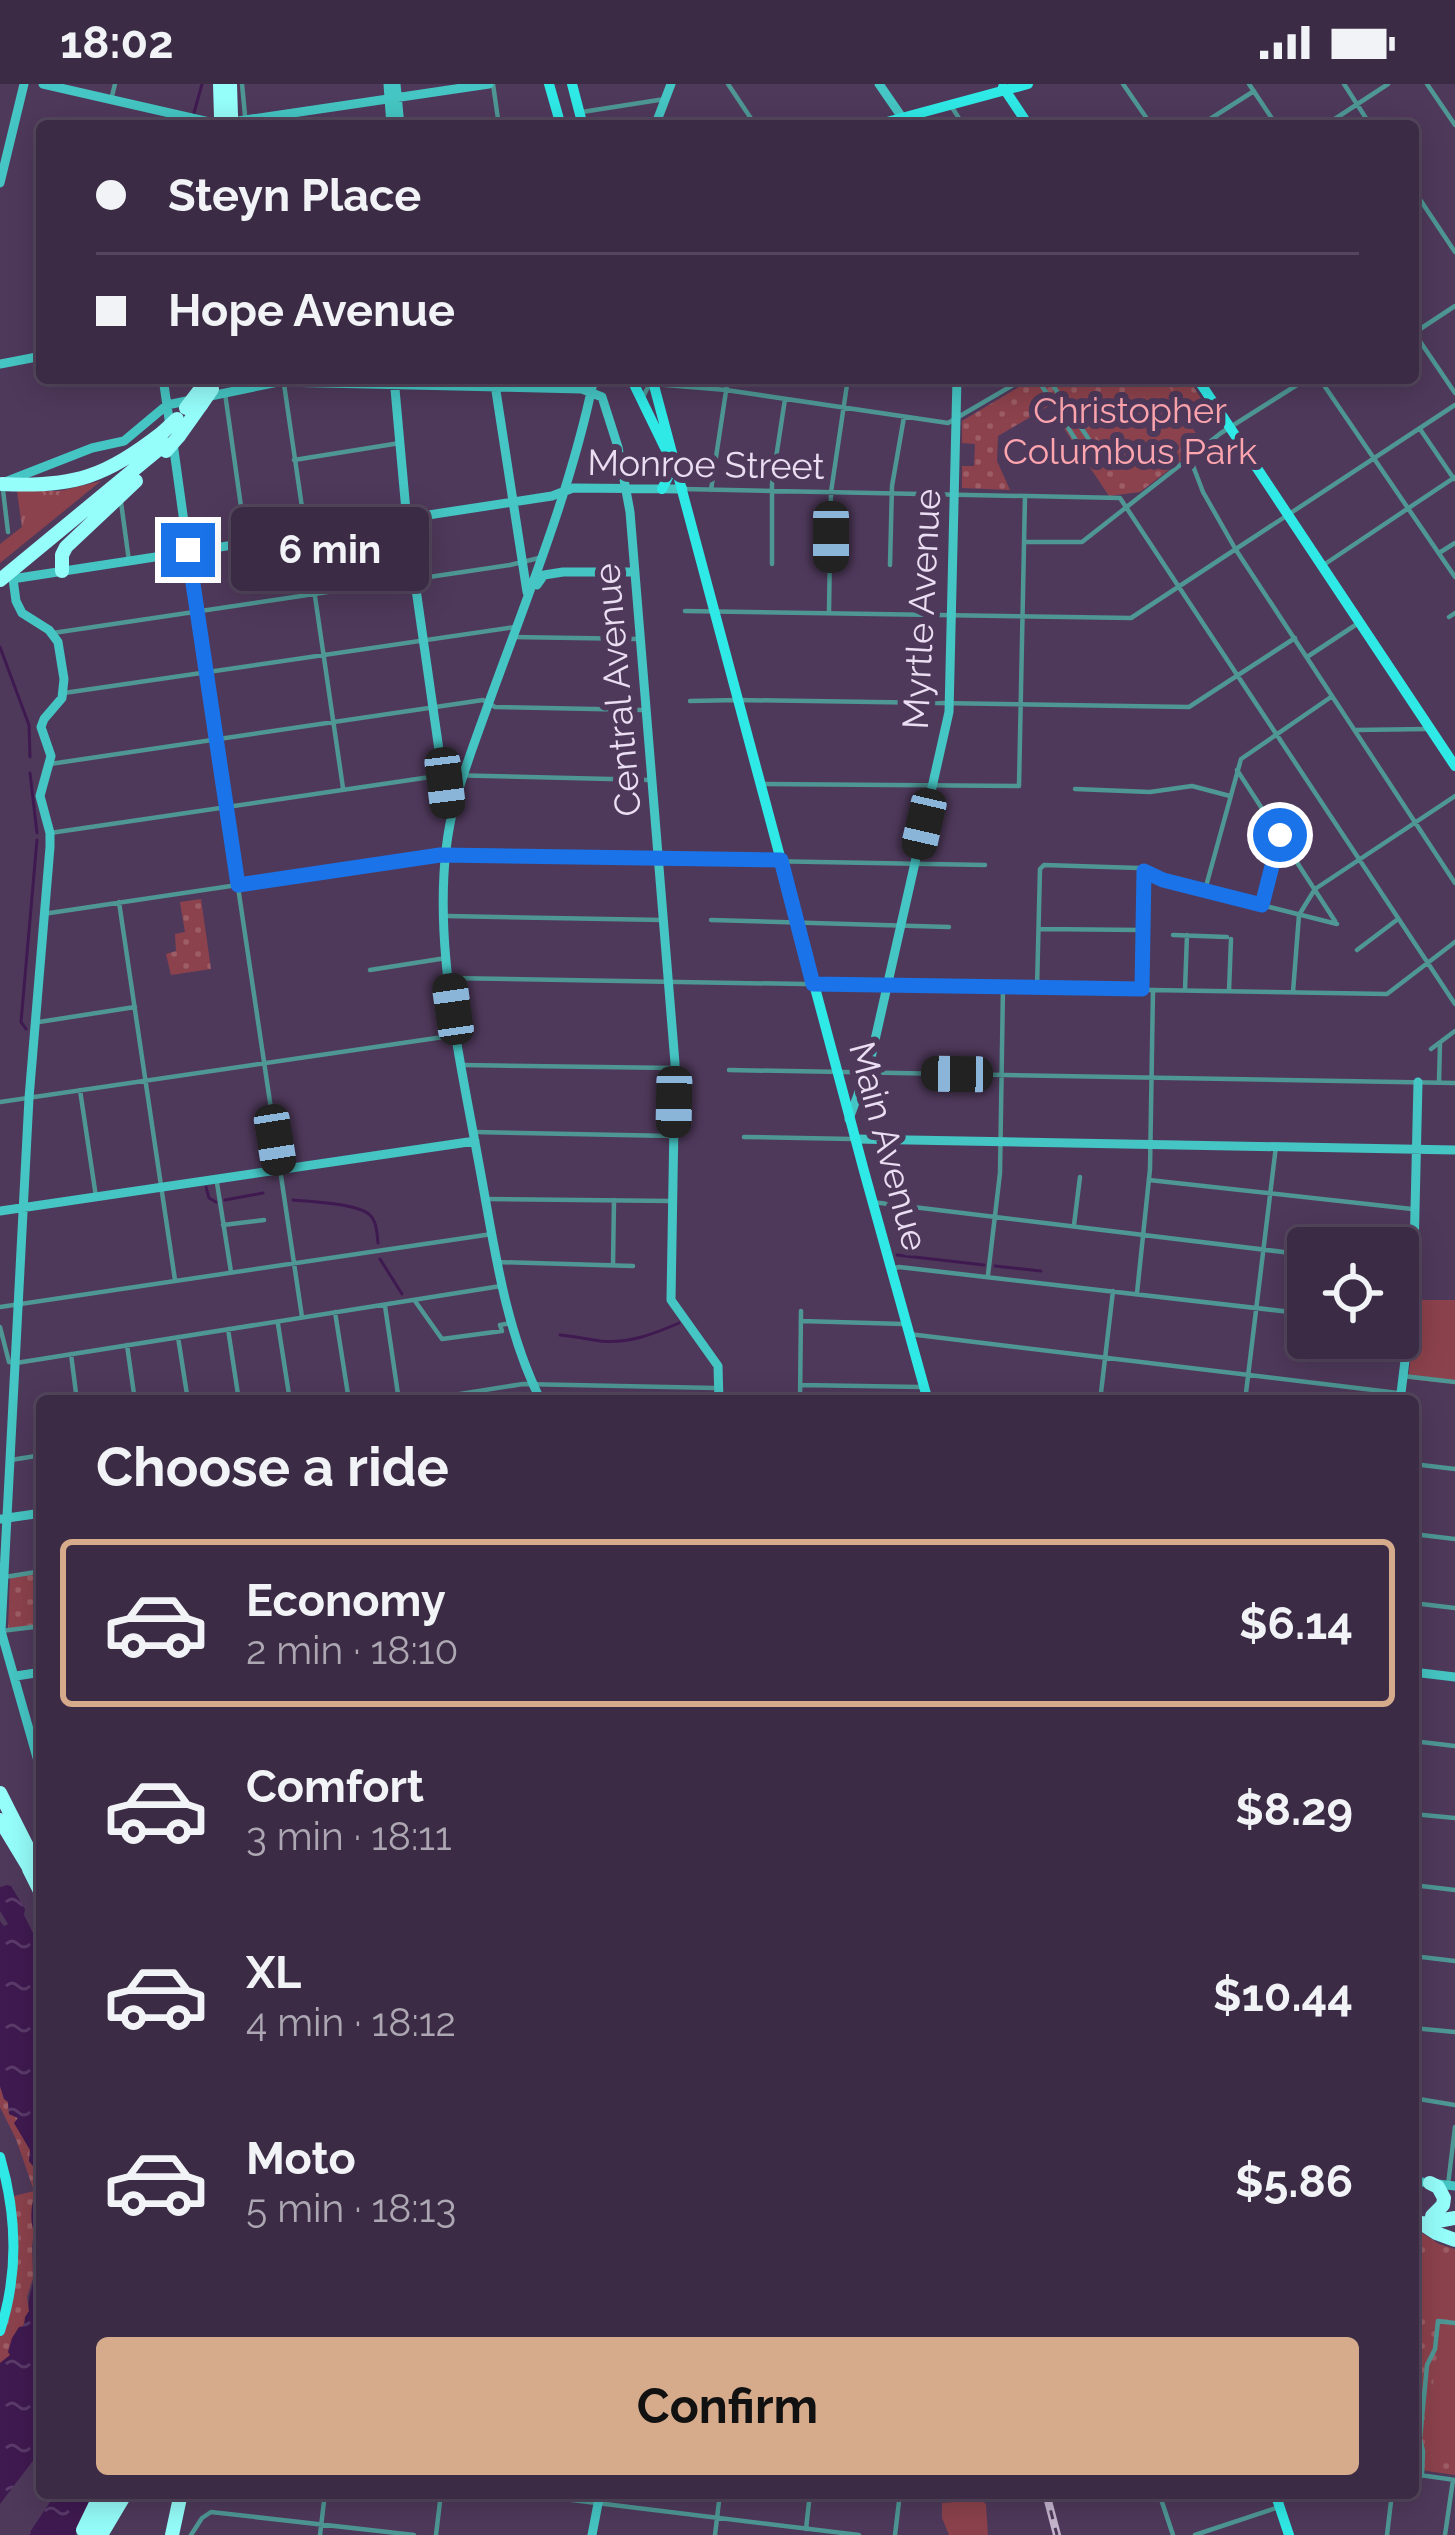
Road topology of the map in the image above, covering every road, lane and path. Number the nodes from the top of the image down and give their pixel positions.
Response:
1 (24, 84) edge
2 (43, 84) edge
3 (115, 84) edge
4 (220, 84) edge
5 (230, 84) edge
6 (242, 84) edge
7 (392, 84) edge
8 (491, 84) edge
9 (549, 84) edge
10 (572, 84) edge
11 (671, 84) edge
12 (728, 84) edge
13 (879, 84) edge
14 (1028, 84) edge
15 (1124, 84) edge
16 (1249, 84) edge
17 (1344, 84) edge
18 (1388, 84) edge
19 (1427, 84) edge
20 (446, 87) edge
21 (1003, 87) edge
22 (1254, 91) junction
23 (392, 99) junction
24 (665, 99) junction
25 (111, 100) junction
26 (1357, 104) junction
27 (950, 105) junction
28 (579, 112) junction
29 (1451, 112) edge
30 (197, 120) edge
31 (232, 120) edge
32 (233, 120) edge
33 (233, 120) edge
34 (247, 120) edge
35 (391, 120) edge
36 (398, 120) edge
37 (499, 120) edge
38 (559, 120) edge
39 (581, 120) edge
40 (658, 120) edge
41 (752, 120) edge
42 (904, 120) edge
43 (910, 120) edge
44 (960, 120) edge
45 (1025, 120) edge
46 (1147, 120) edge
47 (1208, 120) edge
48 (1272, 120) edge
49 (1333, 120) edge
50 (1368, 120) edge
51 (1455, 125) edge
52 (0, 182) edge
53 (1419, 198) edge
54 (1455, 252) edge
55 (1455, 305) edge
56 (1419, 329) edge
57 (1419, 339) edge
58 (36, 357) edge
59 (0, 364) edge
60 (164, 384) edge
61 (272, 384) edge
62 (283, 384) edge
63 (394, 384) edge
64 (495, 384) edge
65 (510, 384) edge
66 (594, 384) edge
67 (634, 384) edge
68 (651, 384) edge
69 (654, 384) edge
70 (675, 384) edge
71 (727, 384) edge
72 (847, 384) edge
73 (957, 384) edge
74 (1015, 384) edge
75 (1041, 384) edge
76 (1052, 384) edge
77 (1201, 384) edge
78 (1299, 384) edge
79 (1322, 384) edge
80 (726, 391) junction
81 (595, 393) junction
82 (1455, 393) edge
83 (785, 398) junction
84 (167, 405) junction
85 (1455, 405) edge
86 (643, 406) junction
87 (844, 407) junction
88 (191, 412) edge
89 (904, 417) junction
90 (956, 419) junction
91 (1076, 420) junction
92 (1067, 427) junction
93 (1230, 428) junction
94 (1420, 429) junction
95 (1082, 430) junction
96 (1073, 436) junction
97 (400, 443) junction
98 (669, 458) junction
99 (1190, 458) junction
100 (1375, 458) junction
101 (294, 460) junction
102 (1454, 478) edge
103 (1, 484) edge
104 (626, 489) junction
105 (662, 489) junction
106 (683, 489) junction
107 (711, 490) junction
108 (565, 491) junction
109 (772, 491) junction
110 (831, 492) junction
111 (891, 494) junction
112 (954, 495) junction
113 (1025, 496) junction
114 (513, 501) junction
115 (121, 502) dead end
116 (1408, 507) junction
117 (1127, 508) junction
118 (3, 512) edge
119 (1288, 516) junction
120 (406, 517) junction
121 (553, 528) junction
122 (8, 532) dead end
123 (304, 533) junction
124 (246, 542) junction
125 (1024, 542) junction
126 (1455, 542) edge
127 (188, 550) junction
128 (1236, 550) junction
129 (1439, 553) junction
130 (542, 557) junction
131 (129, 560) junction
132 (522, 562) junction
133 (772, 564) dead end
134 (890, 565) dead end
135 (1322, 566) junction
136 (62, 571) junction
137 (562, 572) junction
138 (634, 572) junction
139 (5, 576) edge
140 (1455, 577) edge
141 (415, 579) junction
142 (1179, 586) junction
143 (314, 595) junction
144 (527, 599) junction
145 (685, 611) dead end
146 (716, 611) junction
147 (197, 612) junction
148 (829, 613) junction
149 (952, 614) junction
150 (1022, 616) junction
151 (1359, 622) junction
152 (514, 632) junction
153 (52, 633) junction
154 (1294, 638) junction
155 (640, 639) junction
156 (424, 640) junction
157 (323, 655) junction
158 (1306, 656) junction
159 (206, 671) junction
160 (1237, 676) junction
161 (64, 693) junction
162 (1332, 696) junction
163 (738, 700) junction
164 (690, 701) dead end
165 (489, 703) junction
166 (950, 704) junction
167 (1021, 706) junction
168 (434, 707) junction
169 (646, 710) junction
170 (333, 722) junction
171 (1430, 729) junction
172 (1355, 730) junction
173 (1275, 734) junction
174 (215, 739) junction
175 (50, 764) junction
176 (1455, 766) edge
177 (1237, 770) junction
178 (444, 775) junction
179 (464, 776) junction
180 (651, 780) junction
181 (760, 784) junction
182 (932, 784) junction
183 (1076, 789) dead end
184 (344, 790) junction
185 (1230, 796) junction
186 (1455, 796) edge
187 (226, 807) junction
188 (1416, 822) junction
189 (450, 828) junction
190 (50, 833) junction
191 (1280, 835) junction
192 (447, 855) junction
193 (658, 858) junction
194 (781, 860) junction
195 (1359, 860) junction
196 (915, 862) junction
197 (985, 865) dead end
198 (1144, 871) junction
199 (1455, 883) edge
200 (238, 885) junction
201 (1315, 889) junction
202 (1204, 890) junction
203 (119, 902) junction
204 (1262, 905) junction
205 (43, 914) junction
206 (1299, 915) junction
207 (444, 916) junction
208 (1398, 919) junction
209 (663, 920) junction
210 (711, 920) dead end
211 (797, 922) junction
212 (901, 925) junction
213 (949, 927) dead end
214 (1039, 928) junction
215 (1143, 930) junction
216 (1173, 935) dead end
217 (1186, 935) junction
218 (1455, 942) edge
219 (1357, 950) dead end
220 (446, 958) junction
221 (1428, 963) junction
222 (370, 970) dead end
223 (448, 978) junction
224 (668, 982) junction
225 (813, 984) junction
226 (887, 986) junction
227 (1003, 987) junction
228 (1037, 988) junction
229 (1142, 989) junction
230 (1153, 990) junction
231 (1185, 990) junction
232 (1229, 991) junction
233 (1293, 992) junction
234 (1455, 1004) edge
235 (135, 1007) junction
236 (34, 1023) junction
237 (1455, 1031) edge
238 (457, 1035) junction
239 (1440, 1043) junction
240 (1431, 1049) dead end
241 (263, 1063) junction
242 (462, 1065) junction
243 (674, 1068) junction
244 (729, 1070) dead end
245 (837, 1071) junction
246 (868, 1072) junction
247 (1001, 1075) junction
248 (1152, 1077) junction
249 (145, 1081) junction
250 (1418, 1082) junction
251 (1439, 1082) junction
252 (1455, 1083) edge
253 (80, 1090) junction
254 (29, 1098) junction
255 (0, 1102) edge
256 (850, 1119) junction
257 (674, 1136) junction
258 (475, 1137) junction
259 (744, 1137) dead end
260 (855, 1139) junction
261 (1000, 1141) junction
262 (1151, 1144) junction
263 (1276, 1146) junction
264 (1416, 1149) junction
265 (1455, 1150) edge
266 (280, 1169) junction
267 (1080, 1177) dead end
268 (216, 1179) junction
269 (1149, 1180) junction
270 (160, 1187) junction
271 (1271, 1192) junction
272 (96, 1197) junction
273 (486, 1198) junction
274 (614, 1200) junction
275 (672, 1201) junction
276 (872, 1202) junction
277 (22, 1208) junction
278 (1414, 1209) junction
279 (0, 1211) edge
280 (994, 1216) junction
281 (264, 1220) dead end
282 (223, 1225) junction
283 (1074, 1226) junction
284 (1414, 1227) edge
285 (492, 1234) junction
286 (1143, 1234) junction
287 (1264, 1250) junction
288 (1287, 1253) edge
289 (497, 1262) junction
290 (293, 1263) junction
291 (614, 1265) junction
292 (633, 1266) dead end
293 (891, 1269) junction
294 (231, 1272) junction
295 (988, 1276) junction
296 (175, 1280) junction
297 (501, 1286) junction
298 (1113, 1291) junction
299 (1137, 1293) junction
300 (414, 1299) junction
301 (385, 1303) junction
302 (18, 1304) junction
303 (0, 1307) edge
304 (1257, 1308) junction
305 (801, 1311) dead end
306 (335, 1312) junction
307 (1287, 1312) edge
308 (302, 1317) junction
309 (278, 1321) junction
310 (801, 1322) junction
311 (506, 1324) junction
312 (0, 1327) edge
313 (228, 1329) junction
314 (908, 1329) junction
315 (178, 1337) junction
316 (127, 1345) junction
317 (71, 1354) junction
318 (1106, 1358) junction
319 (1403, 1359) edge
320 (16, 1363) junction
321 (1248, 1375) junction
322 (1403, 1376) junction
323 (1455, 1382) edge
324 (532, 1384) junction
325 (800, 1385) junction
326 (719, 1388) junction
327 (924, 1388) junction
328 (76, 1395) edge
329 (134, 1395) edge
330 (187, 1395) edge
331 (238, 1395) edge
332 (289, 1395) edge
333 (348, 1395) edge
334 (398, 1395) edge
335 (457, 1395) edge
336 (538, 1395) edge
337 (718, 1395) edge
338 (800, 1395) edge
339 (926, 1395) edge
340 (1101, 1395) edge
341 (1246, 1395) edge
342 (1387, 1395) edge
343 (1401, 1395) edge
344 (13, 1412) junction
345 (0, 1414) edge
346 (36, 1456) edge
347 (11, 1460) junction
348 (1419, 1466) edge
349 (1455, 1469) edge
350 (36, 1514) edge
351 (4, 1519) edge
352 (1419, 1535) edge
353 (1455, 1539) edge
354 (36, 1572) edge
355 (5, 1577) junction
356 (1419, 1604) edge
357 (1455, 1608) edge
358 (36, 1627) edge
359 (0, 1630) edge
360 (36, 1673) edge
361 (1419, 1673) edge
362 (16, 1676) junction
363 (1455, 1677) edge
364 (0, 1680) edge
365 (36, 1731) edge
366 (29, 1732) junction
367 (1419, 1743) edge
368 (1455, 1746) edge
369 (36, 1755) edge
370 (0, 1792) edge
371 (0, 1811) edge
372 (1419, 1815) edge
373 (1455, 1818) edge
374 (0, 1820) edge
375 (35, 1872) edge
376 (1419, 1886) edge
377 (1455, 1890) edge
378 (1419, 1957) edge
379 (1455, 1961) edge
380 (1419, 2029) edge
381 (1455, 2032) edge
382 (1419, 2099) edge
383 (1455, 2105) edge
384 (1455, 2127) edge
385 (0, 2157) edge
386 (1419, 2182) edge
387 (1430, 2183) junction
388 (4, 2184) edge
389 (1452, 2185) edge
390 (1455, 2215) edge
391 (1419, 2219) edge
392 (1419, 2220) edge
393 (1419, 2221) edge
394 (1455, 2242) edge
395 (1455, 2323) edge
396 (0, 2331) edge
397 (1419, 2475) edge
398 (1422, 2476) junction
399 (1454, 2480) edge
400 (98, 2499) edge
401 (115, 2499) edge
402 (180, 2499) edge
403 (324, 2499) edge
404 (440, 2499) edge
405 (598, 2499) edge
406 (604, 2499) edge
407 (720, 2499) edge
408 (809, 2499) edge
409 (900, 2499) edge
410 (1162, 2499) edge
411 (1277, 2499) edge
412 (1391, 2499) edge
413 (1279, 2506) junction
414 (718, 2518) junction
415 (321, 2524) junction
416 (806, 2529) junction
417 (91, 2534) edge
418 (172, 2535) edge
419 (191, 2535) edge
420 (320, 2535) edge
421 (414, 2535) edge
422 (436, 2535) edge
423 (592, 2535) edge
424 (716, 2535) edge
425 (859, 2535) edge
426 (896, 2535) edge
427 (1173, 2535) edge
428 (1195, 2535) edge
429 (1289, 2535) edge
430 (1387, 2535) edge
431 (1445, 2535) edge

1 - 52 street
2 - 25 street
3 - 25 street
4 - 31 highway
5 - 32 highway
6 - 33 street
7 - 23 street
8 - 20 street
8 - 37 street
9 - 38 main road
10 - 28 main road
11 - 24 street
12 - 41 street
13 - 42 street
14 - 21 main road
15 - 46 street
16 - 22 street
17 - 26 street
18 - 26 street
19 - 29 street
20 - 23 street
21 - 27 main road
21 - 45 main road
22 - 47 street
22 - 48 street
23 - 34 street
23 - 35 street
23 - 36 street
24 - 28 street
24 - 40 street
25 - 30 street
26 - 49 street
26 - 50 street
27 - 43 main road
27 - 44 street
28 - 39 main road
29 - 51 street
53 - 54 street
55 - 56 street
57 - 82 street
58 - 59 street
60 - 84 street
61 - 88 street
62 - 101 street
63 - 97 street
64 - 114 street
65 - 81 street
66 - 81 street
67 - 86 main road, Main Avenue
68 - 86 street
69 - 106 main road, Main Avenue
70 - 80 street
71 - 80 street
72 - 87 street
73 - 90 street, Myrtle Avenue
74 - 90 street
75 - 92 street
76 - 91 street
77 - 93 main road
78 - 93 street
79 - 100 street
80 - 83 street
80 - 107 street
81 - 104 street, Central Avenue
81 - 108 street
83 - 87 street
83 - 109 street
84 - 88 street
84 - 103 street
84 - 127 street
85 - 94 street
86 - 98 main road, Main Avenue
87 - 89 street
87 - 110 street
88 - 103 highway
88 - 124 street
88 - 136 highway
88 - 139 highway
89 - 90 street
89 - 111 street
90 - 112 street, Myrtle Avenue
91 - 92 street
91 - 95 street
92 - 96 street
93 - 99 street
93 - 119 main road
94 - 100 street
94 - 102 street
95 - 96 street
95 - 96 street
97 - 101 street
97 - 120 street
98 - 105 main road
98 - 106 main road, Main Avenue
99 - 117 street
99 - 128 street
100 - 116 street
100 - 119 street
101 - 123 street
102 - 116 street
103 - 118 street
104 - 105 street, Monroe Street
104 - 108 street, Monroe Street
104 - 138 street, Central Avenue
105 - 106 street, Monroe Street
106 - 107 street, Monroe Street
106 - 146 main road, Main Avenue
107 - 109 street, Monroe Street
108 - 114 street, Monroe Street
108 - 121 street
109 - 110 street, Monroe Street
109 - 133 street
110 - 111 street, Monroe Street
110 - 148 street
111 - 112 street, Monroe Street
111 - 134 street
112 - 113 street, Monroe Street
112 - 149 street, Myrtle Avenue
113 - 117 street, Monroe Street
113 - 125 street
114 - 120 street, Monroe Street
114 - 132 street
115 - 131 street
116 - 129 street
116 - 135 street
117 - 125 street
117 - 142 street
118 - 122 street
119 - 128 street
119 - 135 main road
120 - 123 street, Monroe Street
120 - 141 street
121 - 130 street
121 - 137 street
123 - 124 street, Monroe Street
123 - 143 street
124 - 127 street, Monroe Street
125 - 150 street
126 - 129 street
127 - 131 street, Monroe Street
127 - 147 street
128 - 142 street
128 - 154 street
129 - 140 street
130 - 132 street
130 - 144 street
131 - 136 street, Monroe Street
132 - 141 street
132 - 144 street
135 - 151 main road
136 - 139 street, Monroe Street
137 - 138 street
137 - 144 street
138 - 155 street, Central Avenue
139 - 153 street
141 - 143 street
141 - 156 street
142 - 150 street
142 - 160 street
143 - 147 street
143 - 157 street
144 - 152 street
145 - 146 street
146 - 148 street
146 - 163 main road, Main Avenue
147 - 153 street
147 - 159 street
148 - 149 street
149 - 150 street
149 - 166 street, Myrtle Avenue
150 - 167 street
151 - 158 street
151 - 171 main road
152 - 155 street
152 - 156 street
152 - 165 street
153 - 161 street
154 - 158 street
154 - 160 street
155 - 169 street, Central Avenue
156 - 157 street
156 - 168 street
157 - 159 street
157 - 170 street
158 - 162 street
159 - 161 street
159 - 174 street
160 - 167 street
160 - 173 street
161 - 175 street
162 - 172 street
162 - 173 street
163 - 164 street
163 - 166 street
163 - 181 main road, Main Avenue
165 - 168 street
165 - 169 street
165 - 179 street
166 - 167 street
166 - 182 street, Myrtle Avenue
167 - 182 street
168 - 170 street
168 - 178 street
169 - 180 street, Central Avenue
170 - 174 street
170 - 184 street
171 - 172 street
171 - 176 main road
172 - 188 street
173 - 177 street
173 - 195 street
174 - 175 street
174 - 187 street
175 - 190 street
177 - 185 street
177 - 191 street
178 - 179 street
178 - 184 street
178 - 189 street
179 - 180 street
179 - 189 street
180 - 193 street, Central Avenue
181 - 182 street
181 - 194 main road, Main Avenue
182 - 196 street, Myrtle Avenue
183 - 185 street
184 - 187 street
185 - 202 street
186 - 188 street
187 - 190 street
187 - 200 street
188 - 195 street
188 - 199 street
189 - 192 street
190 - 205 street
191 - 201 street
191 - 204 street
192 - 193 street
192 - 200 street
192 - 207 street
193 - 194 street
193 - 209 street, Central Avenue
194 - 196 street
194 - 211 main road, Main Avenue
195 - 201 street
195 - 208 street
196 - 197 street
196 - 212 street, Myrtle Avenue
198 - 202 street
198 - 214 street
198 - 215 street
200 - 203 street
200 - 241 street
201 - 206 street
201 - 206 street
202 - 204 street
203 - 205 street
203 - 235 street
204 - 206 street
205 - 236 street
206 - 233 street
207 - 209 street
207 - 220 street
208 - 219 street
208 - 221 street
209 - 224 street, Central Avenue
210 - 211 street
211 - 212 street
211 - 225 main road, Main Avenue
212 - 213 street
212 - 226 street, Myrtle Avenue
214 - 215 street
214 - 228 street
215 - 229 street
216 - 217 street
217 - 231 street
217 - 232 street
218 - 221 street
220 - 222 street
220 - 223 street
221 - 233 street
221 - 234 street
223 - 224 street
223 - 238 street
224 - 225 street
224 - 243 street, Central Avenue
225 - 226 street
225 - 245 main road, Main Avenue
226 - 227 street
226 - 246 street, Myrtle Avenue
227 - 228 street
227 - 247 street
228 - 229 street
229 - 230 street
230 - 231 street
230 - 248 street
231 - 232 street
232 - 233 street
235 - 236 street
235 - 249 street
236 - 254 street
237 - 239 street
238 - 241 street
238 - 242 street
239 - 240 street
239 - 251 street
241 - 249 street
241 - 266 street
242 - 243 street
242 - 258 street
243 - 257 street, Central Avenue
244 - 245 street
245 - 246 street
245 - 256 main road, Main Avenue
246 - 247 street
246 - 256 street, Myrtle Avenue
247 - 248 street
247 - 261 street
248 - 250 street
248 - 262 street
249 - 253 street
249 - 270 street
250 - 251 street
250 - 264 street
251 - 252 street
253 - 254 street
253 - 272 street
254 - 255 street
254 - 277 street
256 - 260 main road, Main Avenue
257 - 258 street
257 - 275 street, Central Avenue
258 - 266 street
258 - 273 street
259 - 260 street
260 - 261 street
260 - 276 main road, Main Avenue
261 - 262 street
261 - 280 street
262 - 263 street
262 - 269 street
263 - 264 street
263 - 271 street
264 - 265 street
264 - 278 street
266 - 268 street
266 - 290 street
267 - 283 street
268 - 270 street
268 - 282 street
269 - 271 street
269 - 286 street
270 - 272 street
270 - 296 street
271 - 278 street
271 - 287 street
272 - 277 street
273 - 274 street
273 - 285 street
274 - 275 street
274 - 291 street
275 - 326 street, Central Avenue
276 - 280 street
276 - 293 main road, Main Avenue
277 - 279 street
277 - 302 street
278 - 284 street
280 - 283 street
280 - 295 street
281 - 282 street
282 - 294 street
283 - 286 street
285 - 289 street
285 - 290 street
286 - 287 street
286 - 299 street
287 - 288 street
287 - 304 street
289 - 291 street
289 - 297 street
290 - 294 street
290 - 308 street
291 - 292 street
293 - 295 street
293 - 314 main road, Main Avenue
294 - 296 street
295 - 298 street
296 - 302 street
297 - 300 street
297 - 311 street
298 - 299 street
298 - 318 street
299 - 304 street
300 - 301 street
300 - 311 street
301 - 306 street
301 - 334 street
302 - 303 street
302 - 320 street
304 - 307 street
304 - 321 street
305 - 310 street
306 - 308 street
306 - 333 street
308 - 309 street
309 - 313 street
309 - 332 street
310 - 314 street
310 - 325 street
311 - 324 street
312 - 320 street
313 - 315 street
313 - 331 street
314 - 318 street
314 - 327 main road, Main Avenue
315 - 316 street
315 - 330 street
316 - 317 street
316 - 329 street
317 - 320 street
317 - 328 street
318 - 321 street
318 - 340 street
319 - 322 street
320 - 344 street
321 - 341 street
321 - 342 street
322 - 323 street
322 - 343 street
324 - 326 street
324 - 335 street
324 - 336 street
325 - 327 street
325 - 338 street
326 - 337 street, Central Avenue
327 - 339 main road, Main Avenue
344 - 345 street
344 - 347 street
346 - 347 street
347 - 351 street
348 - 349 street
350 - 351 street
351 - 355 street
352 - 353 street
354 - 355 street
355 - 359 street
356 - 357 street
358 - 359 street
359 - 362 street
360 - 362 street
361 - 363 street
362 - 364 street
362 - 366 street
365 - 366 street
366 - 369 street
367 - 368 street
370 - 375 highway
371 - 375 highway
372 - 373 street
374 - 375 highway
376 - 377 street
378 - 379 street
380 - 381 street
382 - 383 street
384 - 389 street
385 - 388 main road
386 - 387 street
387 - 389 street
387 - 391 highway
388 - 396 main road
390 - 392 highway
393 - 394 highway
395 - 398 street
397 - 398 street
398 - 399 street
399 - 431 street
400 - 417 highway
401 - 417 highway
402 - 418 highway
403 - 415 street
404 - 422 street
405 - 423 street
406 - 414 street
407 - 414 street
408 - 416 street
409 - 426 street
410 - 427 street
411 - 413 main road
412 - 430 street
413 - 428 street
413 - 429 main road
414 - 416 street
414 - 424 street
415 - 419 street
415 - 420 street
415 - 421 street
416 - 425 street

